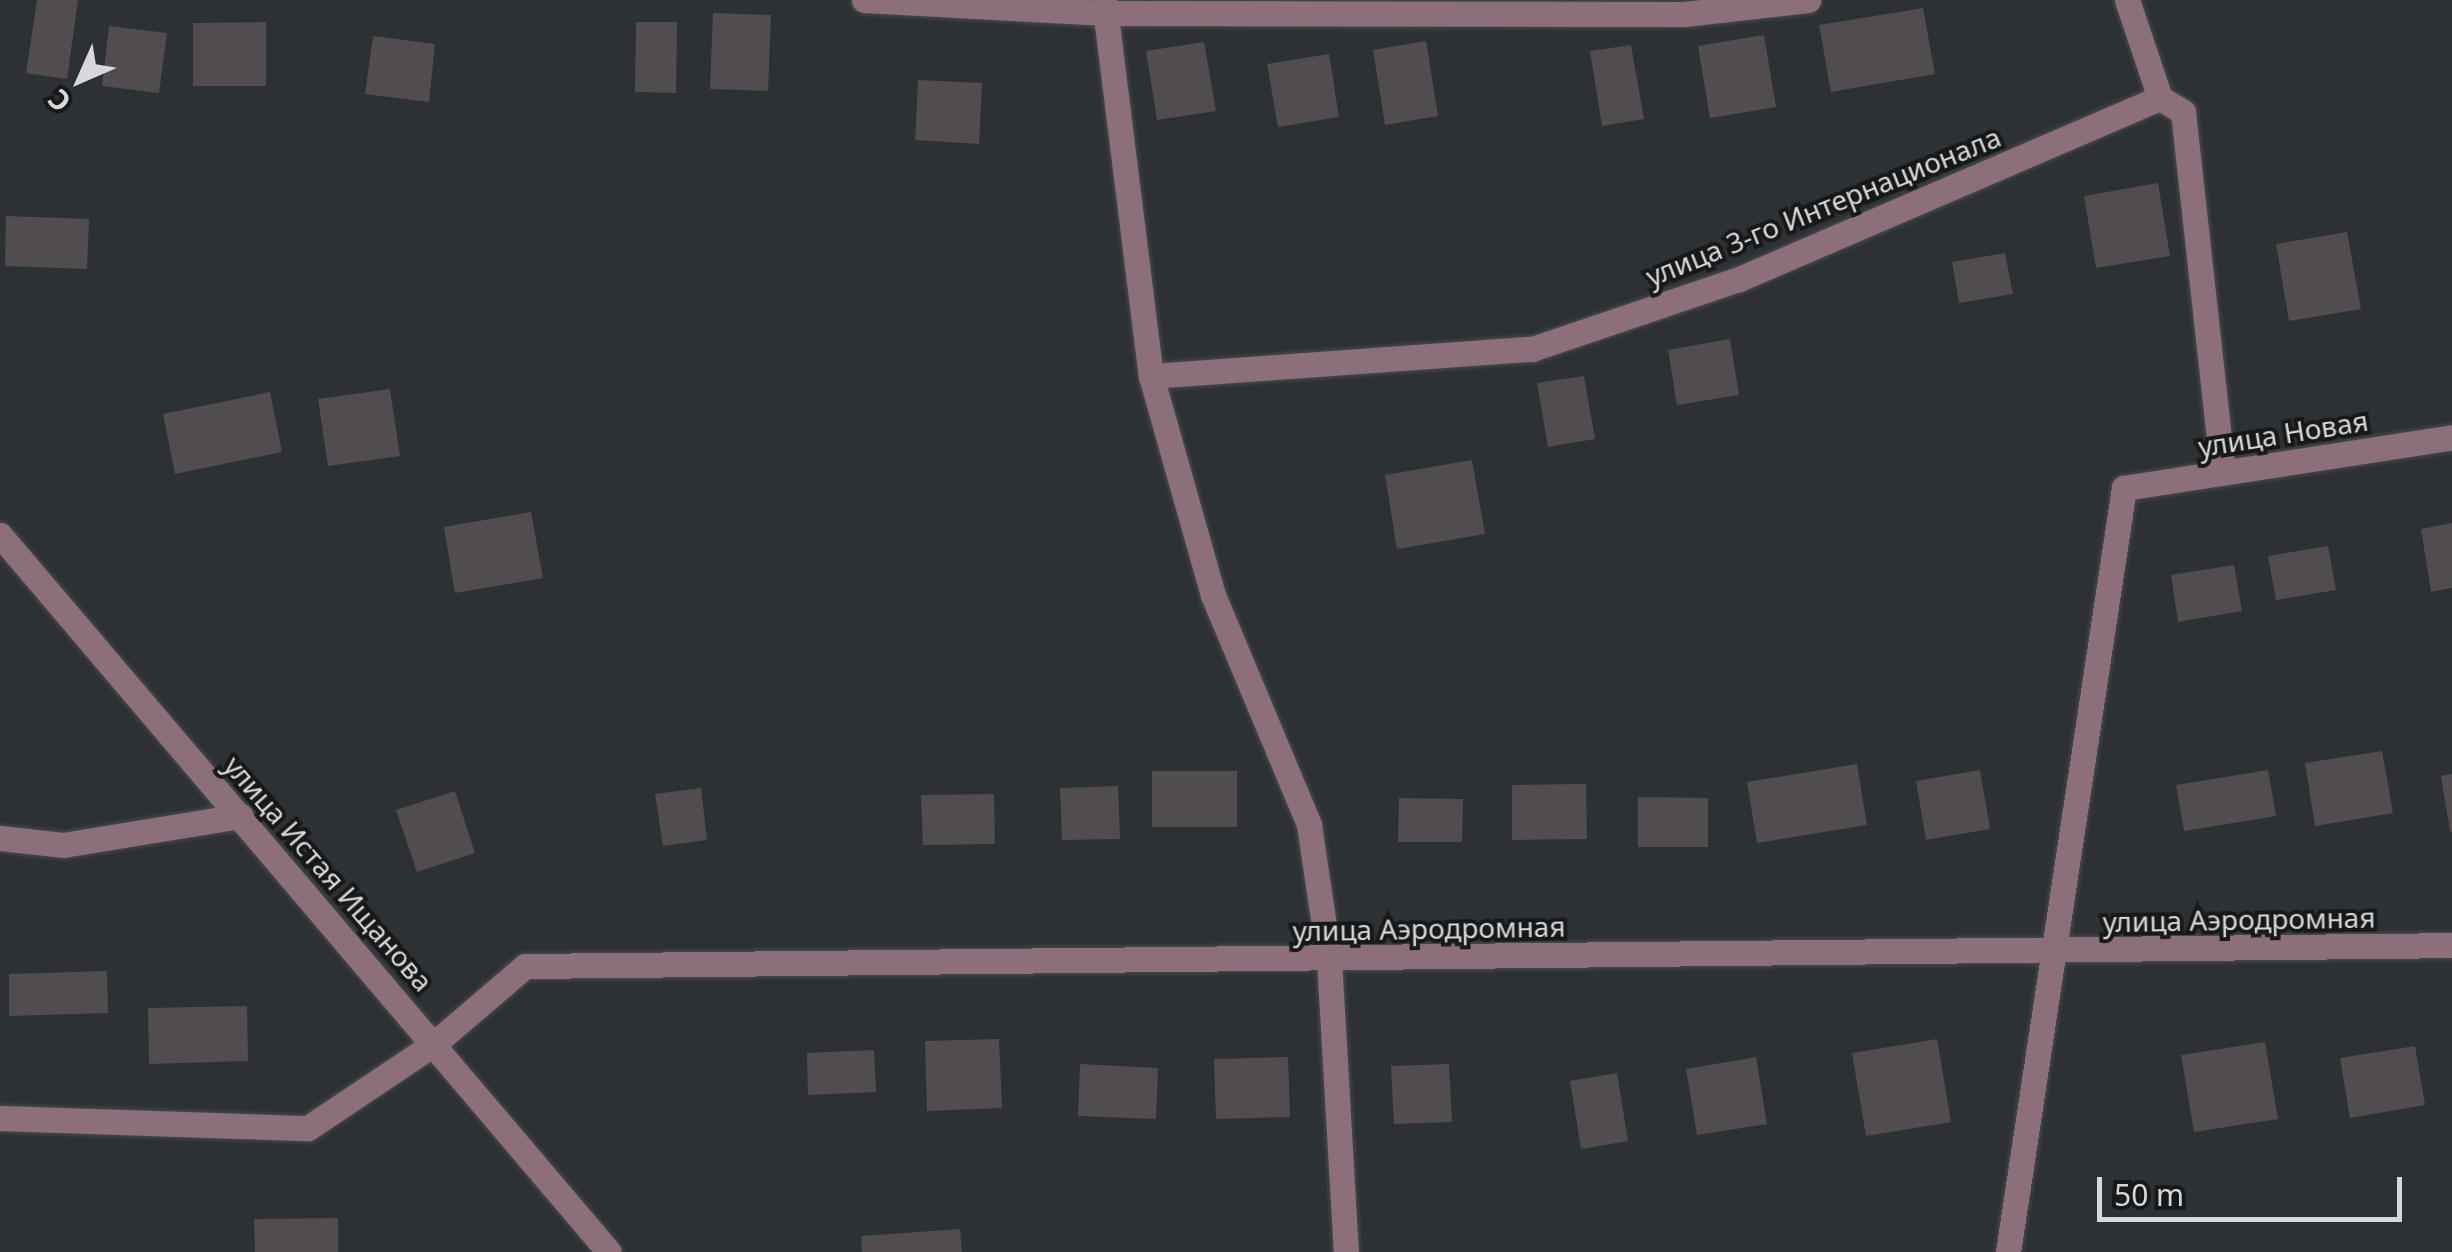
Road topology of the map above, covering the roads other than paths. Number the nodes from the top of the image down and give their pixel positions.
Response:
1 (864, 0) edge
2 (1808, 0) edge
3 (2126, 0) edge
4 (1105, 6) edge
5 (2160, 98) junction
6 (1151, 376) junction
7 (2452, 437) edge
8 (2223, 472) junction
9 (0, 535) edge
10 (241, 816) junction
11 (0, 838) edge
12 (2452, 945) edge
13 (2056, 953) junction
14 (1329, 959) junction
15 (435, 1043) junction
16 (0, 1118) edge
17 (609, 1252) edge
18 (1346, 1252) edge
19 (2008, 1252) edge

1 - 4 street
2 - 4 street
3 - 5 street
4 - 6 street
5 - 6 street, улица 3-го Интернационала
5 - 8 street
6 - 14 street
7 - 8 street, улица Новая
8 - 13 street, улица Новая
9 - 10 street, улица Истая Ищанова
10 - 11 street
10 - 15 street, улица Истая Ищанова
12 - 13 street, улица Аэродромная
13 - 14 street, улица Аэродромная
13 - 19 street
14 - 15 street, улица Аэродромная
14 - 18 street
15 - 16 street, улица Аэродромная
15 - 17 street, улица Истая Ищанова

